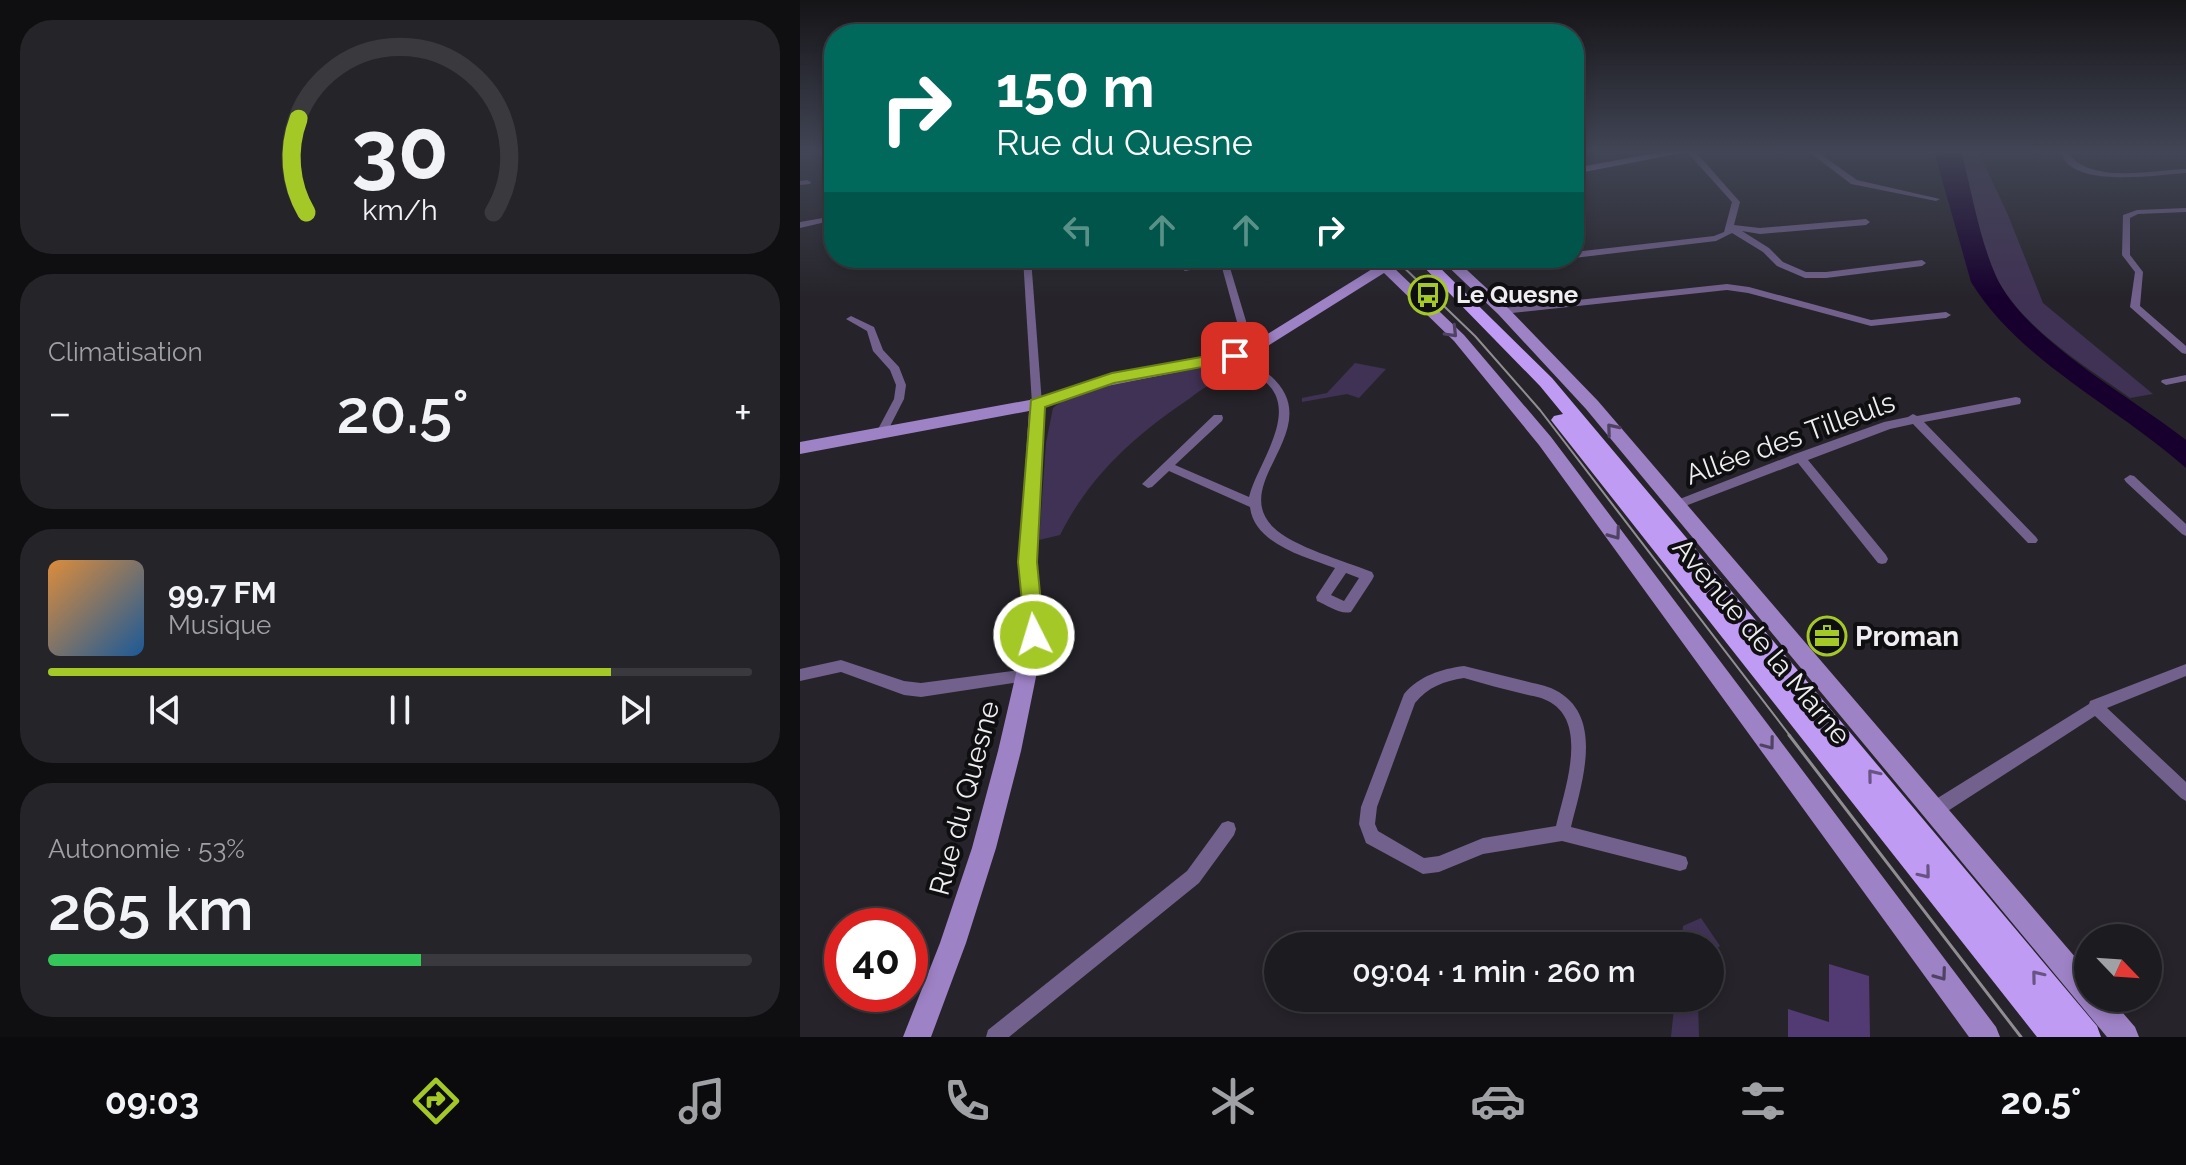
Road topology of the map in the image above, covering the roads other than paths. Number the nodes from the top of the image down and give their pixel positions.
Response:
1 (1734, 199) edge
2 (2186, 210) edge
3 (1840, 213) dead end
4 (824, 220) edge
5 (1866, 222) dead end
6 (1847, 223) junction
7 (800, 225) edge
8 (1731, 228) junction
9 (1584, 254) edge
10 (1922, 263) dead end
11 (1028, 268) edge
12 (1225, 268) edge
13 (1379, 268) edge
14 (1399, 268) edge
15 (1402, 268) edge
16 (1432, 268) edge
17 (1457, 268) edge
18 (1503, 311) junction
19 (1946, 315) dead end
20 (851, 319) dead end
21 (2186, 351) edge
22 (1242, 354) junction
23 (2186, 378) edge
24 (2166, 382) dead end
25 (2016, 401) dead end
26 (1037, 404) junction
27 (1218, 418) dead end
28 (1913, 418) junction
29 (881, 433) junction
30 (800, 448) edge
31 (1799, 457) junction
32 (1167, 466) junction
33 (2130, 479) dead end
34 (1148, 484) dead end
35 (1255, 504) junction
36 (1676, 505) junction
37 (2186, 531) edge
38 (2032, 540) dead end
39 (1882, 559) dead end
40 (1344, 566) dead end
41 (2186, 670) edge
42 (800, 675) edge
43 (1027, 675) junction
44 (2095, 706) junction
45 (2186, 793) edge
46 (1934, 810) junction
47 (1228, 829) dead end
48 (1562, 833) junction
49 (1680, 863) dead end
50 (2074, 976) edge
51 (2104, 1012) edge
52 (917, 1037) edge
53 (995, 1037) edge
54 (1986, 1037) edge
55 (2056, 1037) edge
56 (2086, 1037) edge
57 (2125, 1037) edge

1 - 8 street
2 - 21 street
3 - 6 street
4 - 7 street
5 - 6 street
6 - 8 street
8 - 9 street
8 - 10 street
11 - 26 street
12 - 22 street
13 - 22 street
14 -> 54 street, Avenue de la Marne
15 -> 55 main road, Avenue de la Marne
56 -> 16 main road, Avenue de la Marne
17 - 18 street, Avenue de la Marne
18 - 19 street
36 -> 18 street, Avenue de la Marne
20 - 29 street
22 - 26 street
22 - 35 street
23 - 24 street
25 - 28 street, Allée des Tilleuls
26 - 29 street
26 - 43 street, Rue du Quesne
27 - 32 street
28 - 31 street, Allée des Tilleuls
28 - 38 street
29 - 30 street
31 - 36 street, Allée des Tilleuls
31 - 39 street
32 - 34 street
32 - 35 street
33 - 37 street
35 - 40 street
36 - 46 street, Avenue de la Marne
41 - 44 street
42 - 43 street
43 - 52 street, Rue du Quesne
44 - 45 street
44 - 46 street
46 - 50 street, Avenue de la Marne
47 - 53 street
48 - 48 street
48 - 49 street
51 - 57 street

